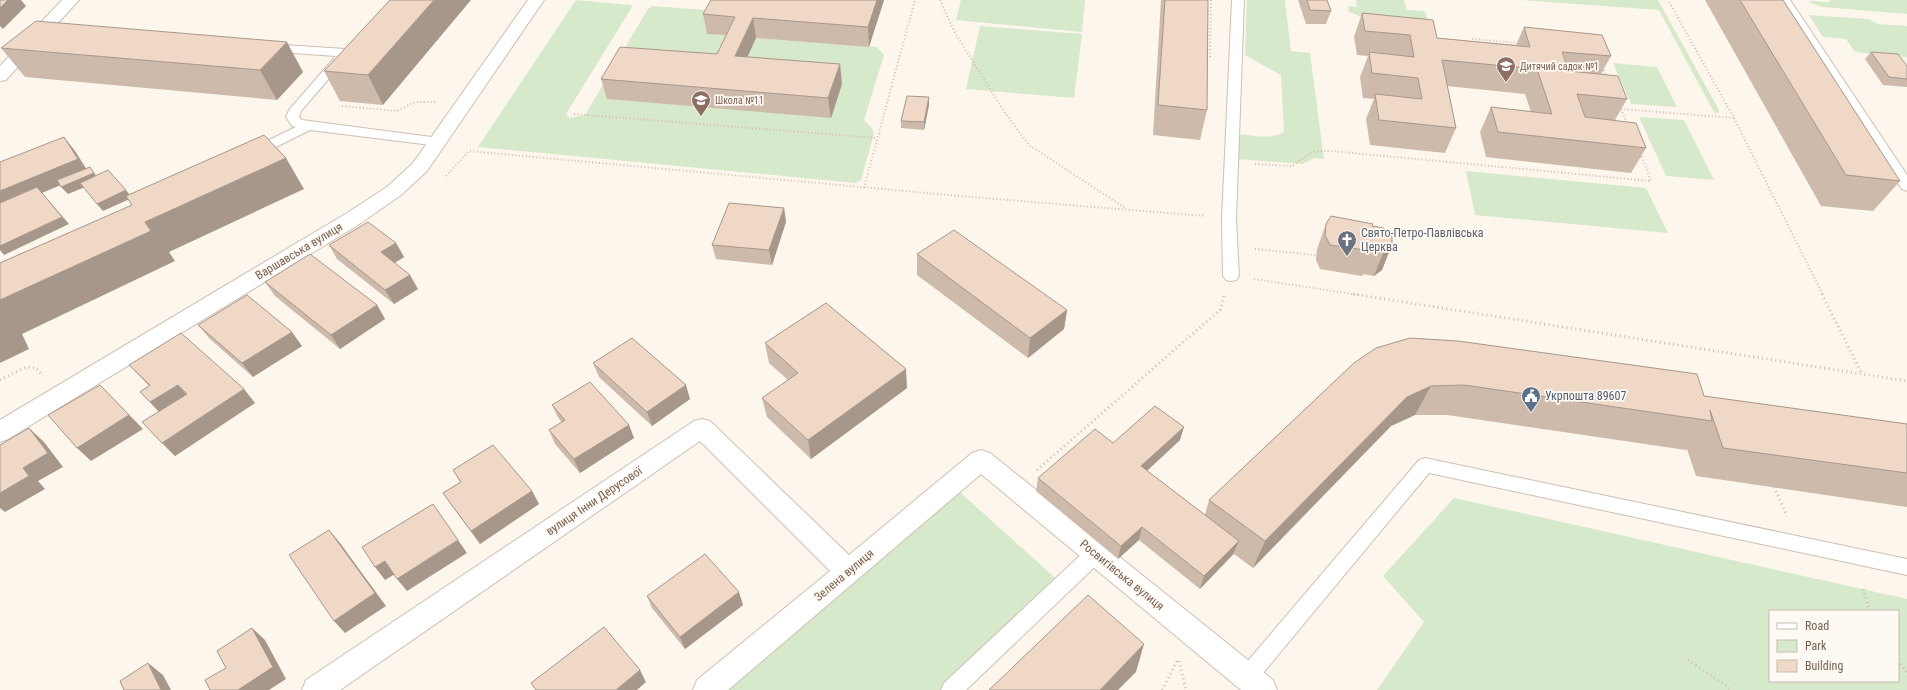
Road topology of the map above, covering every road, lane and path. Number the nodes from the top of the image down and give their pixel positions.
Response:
1 (71, 0) edge
2 (536, 0) edge
3 (915, 0) edge
4 (940, 0) edge
5 (1238, 0) edge
6 (1668, 0) edge
7 (1784, 0) edge
8 (1472, 39) dead end
9 (356, 43) edge
10 (1526, 43) edge
11 (258, 47) edge
12 (345, 53) junction
13 (1600, 62) edge
14 (0, 76) edge
15 (1609, 82) edge
16 (441, 102) dead end
17 (1618, 102) edge
18 (335, 105) dead end
19 (1621, 109) junction
20 (574, 114) dead end
21 (1734, 118) junction
22 (308, 126) junction
23 (1630, 130) edge
24 (877, 138) junction
25 (438, 142) junction
26 (469, 151) dead end
27 (1639, 152) edge
28 (243, 158) edge
29 (1232, 162) junction
30 (1907, 186) edge
31 (864, 188) junction
32 (1125, 209) junction
33 (1230, 219) junction
34 (1251, 249) dead end
35 (1316, 255) dead end
36 (1231, 276) junction
37 (1862, 374) junction
38 (44, 377) dead end
39 (0, 380) edge
40 (1907, 381) edge
41 (0, 432) edge
42 (981, 460) joint
43 (1016, 488) junction
44 (1774, 488) dead end
45 (1780, 516) dead end
46 (1787, 518) junction
47 (1795, 519) dead end
48 (1096, 554) junction
49 (1907, 567) edge
50 (848, 572) junction
51 (1863, 589) dead end
52 (1870, 610) edge
53 (1173, 654) dead end
54 (1179, 659) junction
55 (1688, 660) dead end
56 (1899, 661) edge
57 (1184, 663) dead end
58 (1907, 673) edge
59 (1255, 683) edge
60 (316, 690) edge
61 (707, 690) edge
62 (951, 690) edge
63 (1162, 690) edge
64 (1186, 690) edge
65 (1732, 690) edge

1 - 14 street
2 - 25 street, Варшавська вулиця
3 - 24 path
4 - 32 path
5 - 29 lane
6 - 21 path
7 - 30 lane
8 - 10 path
9 - 12 lane
11 - 12 lane
12 - 22 lane
13 - 15 path
16 - 18 path
17 - 19 path
19 - 21 path
19 - 23 path
20 - 24 path
21 - 37 path
22 - 25 lane
22 - 28 lane
24 - 31 path
25 - 41 street, Варшавська вулиця
26 - 31 path
27 - 29 path
29 - 33 lane
31 - 32 path
32 - 33 path
33 - 36 lane
34 - 35 path
36 - 37 path
36 - 43 path
37 - 40 path
38 - 39 path
42 - 43 street, Росвигівська вулиця
42 - 50 street, Зелена вулиця
43 - 48 street, Росвигівська вулиця
44 - 46 path
45 - 46 path
46 - 47 path
48 - 59 street, Росвигівська вулиця
48 - 62 lane
49 - 59 lane
50 - 60 street, вулиця Інни Дерусової
50 - 61 street, Зелена вулиця
51 - 52 path
53 - 54 path
54 - 57 path
54 - 63 path
54 - 64 path
55 - 65 path
56 - 58 path

